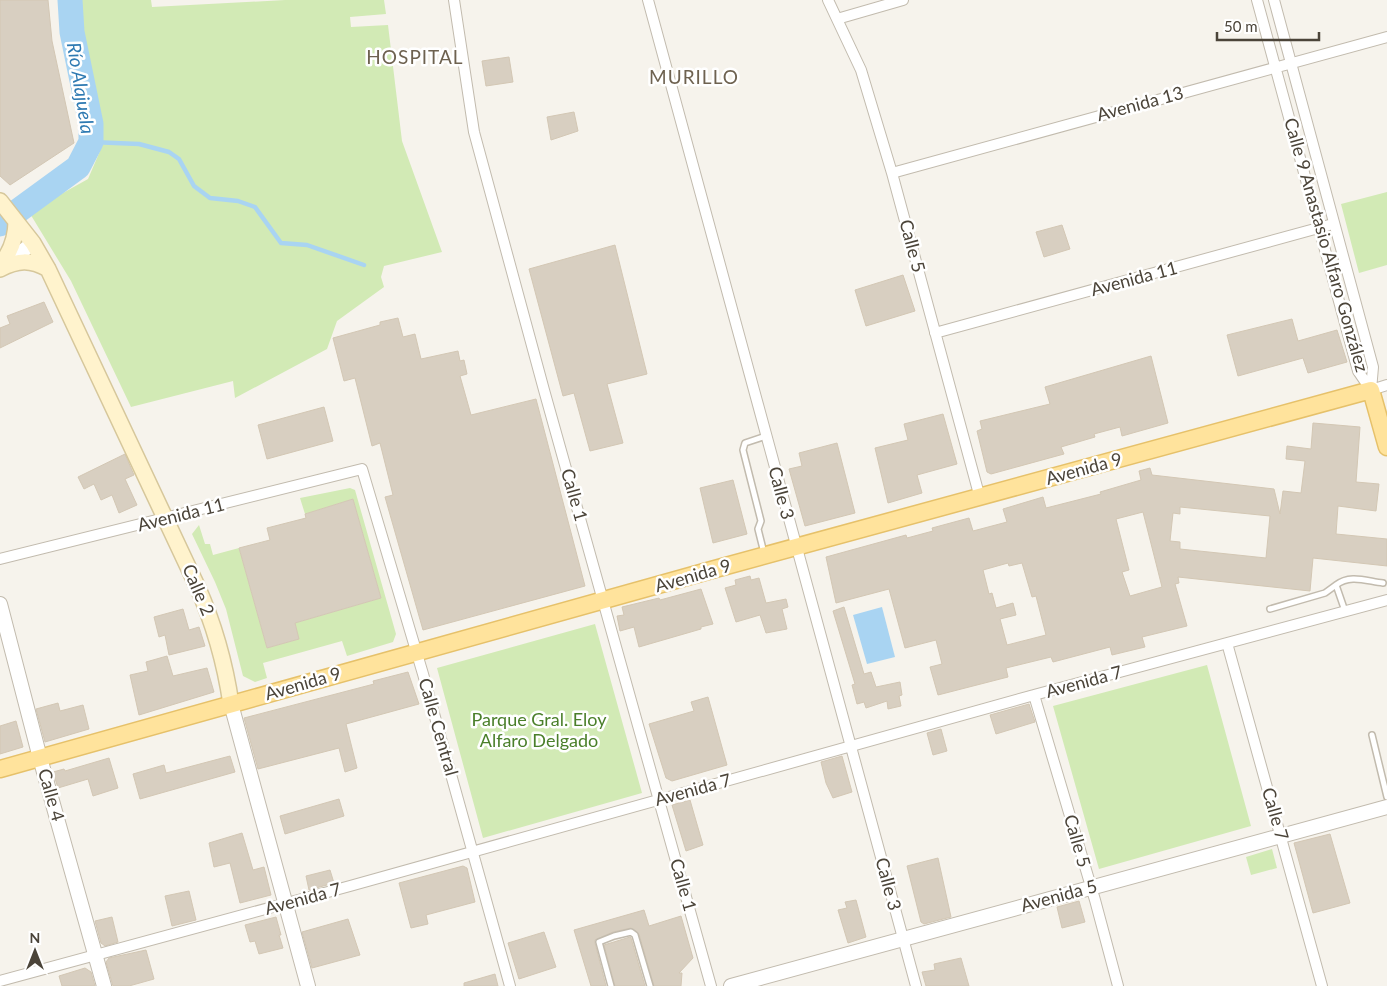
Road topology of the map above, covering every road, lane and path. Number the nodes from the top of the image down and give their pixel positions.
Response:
1 (454, 0) edge
2 (648, 0) edge
3 (828, 0) edge
4 (903, 0) edge
5 (1258, 0) edge
6 (1274, 0) edge
7 (837, 19) junction
8 (1387, 37) edge
9 (1291, 63) junction
10 (1276, 67) junction
11 (892, 173) junction
12 (0, 201) edge
13 (16, 221) junction
14 (1333, 224) junction
15 (1319, 228) junction
16 (33, 243) junction
17 (0, 267) edge
18 (48, 269) junction
19 (935, 333) junction
20 (1387, 385) edge
21 (1371, 390) junction
22 (766, 436) junction
23 (1387, 447) edge
24 (362, 469) joint
25 (980, 498) junction
26 (165, 519) junction
27 (796, 547) junction
28 (765, 556) junction
29 (0, 559) edge
30 (1382, 583) dead end
31 (1336, 585) junction
32 (1387, 600) edge
33 (603, 601) junction
34 (0, 604) edge
35 (1270, 609) dead end
36 (1345, 612) junction
37 (1227, 643) junction
38 (416, 652) junction
39 (1034, 695) junction
40 (231, 704) junction
41 (1372, 735) dead end
42 (851, 747) junction
43 (40, 758) junction
44 (0, 769) edge
45 (1387, 797) edge
46 (658, 800) junction
47 (1387, 807) edge
48 (1281, 836) junction
49 (473, 852) junction
50 (1091, 887) junction
51 (286, 904) junction
52 (903, 939) junction
53 (96, 956) junction
54 (0, 981) edge
55 (104, 986) edge
56 (308, 986) edge
57 (510, 986) edge
58 (611, 986) edge
59 (650, 986) edge
60 (711, 986) edge
61 (730, 986) edge
62 (916, 986) edge
63 (1118, 986) edge
64 (1322, 986) edge

1 - 33 street, Calle 1
2 - 22 street, Calle 3
3 - 7 street, Calle 5
4 - 7 street
5 - 10 street, Calle 9 Anastasio Alfaro González
6 - 9 street, Calle 9 Anastasio Alfaro González
7 - 11 street, Calle 5
8 - 9 street, Avenida 13
9 - 10 street, Avenida 13
9 - 14 street, Calle 9 Anastasio Alfaro González
10 - 11 street, Avenida 13
10 - 15 street, Calle 9 Anastasio Alfaro González
11 - 19 street, Calle 5
12 - 13 main road, Calle 2
13 - 16 main road, Calle 2
13 - 17 main road
14 - 15 street, Avenida 11
14 - 21 street, Calle 9 Anastasio Alfaro González
15 - 19 street, Avenida 11
15 - 21 street, Calle 9 Anastasio Alfaro González
16 - 17 street
16 - 18 main road, Calle 2
17 - 18 main road
18 - 26 main road, Calle 2
19 - 25 street, Calle 5
20 - 21 street, Avenida 9
21 - 23 main road
21 - 25 main road, Avenida 9
22 - 27 street, Calle 3
22 - 28 lane
24 - 26 street, Avenida 11
24 - 38 street, Calle Central
25 - 27 main road, Avenida 9
26 - 29 street, Avenida 11
26 - 40 main road, Calle 2
27 - 28 main road, Avenida 9
27 - 42 street, Calle 3
28 - 33 main road, Avenida 9
30 - 31 lane
31 - 35 lane
31 - 36 lane
32 - 36 street, Avenida 7
33 - 38 main road, Avenida 9
33 - 46 street, Calle 1
34 - 43 street, Calle 4
36 - 37 street, Avenida 7
37 - 39 street, Avenida 7
37 - 48 street, Calle 7
38 - 40 main road, Avenida 9
38 - 49 street, Calle Central
39 - 42 street, Avenida 7
39 - 50 street, Calle 5
40 - 43 main road, Avenida 9
40 - 51 street, Calle 2
41 - 45 lane
42 - 46 street, Avenida 7
42 - 52 street, Calle 3
43 - 44 main road, Avenida 9
43 - 53 street, Calle 4
46 - 49 street, Avenida 7
46 - 60 street, Calle 1
47 - 48 street, Avenida 5
48 - 50 street, Avenida 5
48 - 64 street, Calle 7
49 - 51 street, Avenida 7
49 - 57 street, Calle Central
50 - 52 street, Avenida 5
50 - 63 street, Calle 5
51 - 53 street, Avenida 7
51 - 56 street, Calle 2
52 - 61 street, Avenida 5
52 - 62 street, Calle 3
53 - 54 street, Avenida 7
53 - 55 street, Calle 4
58 - 59 lane

